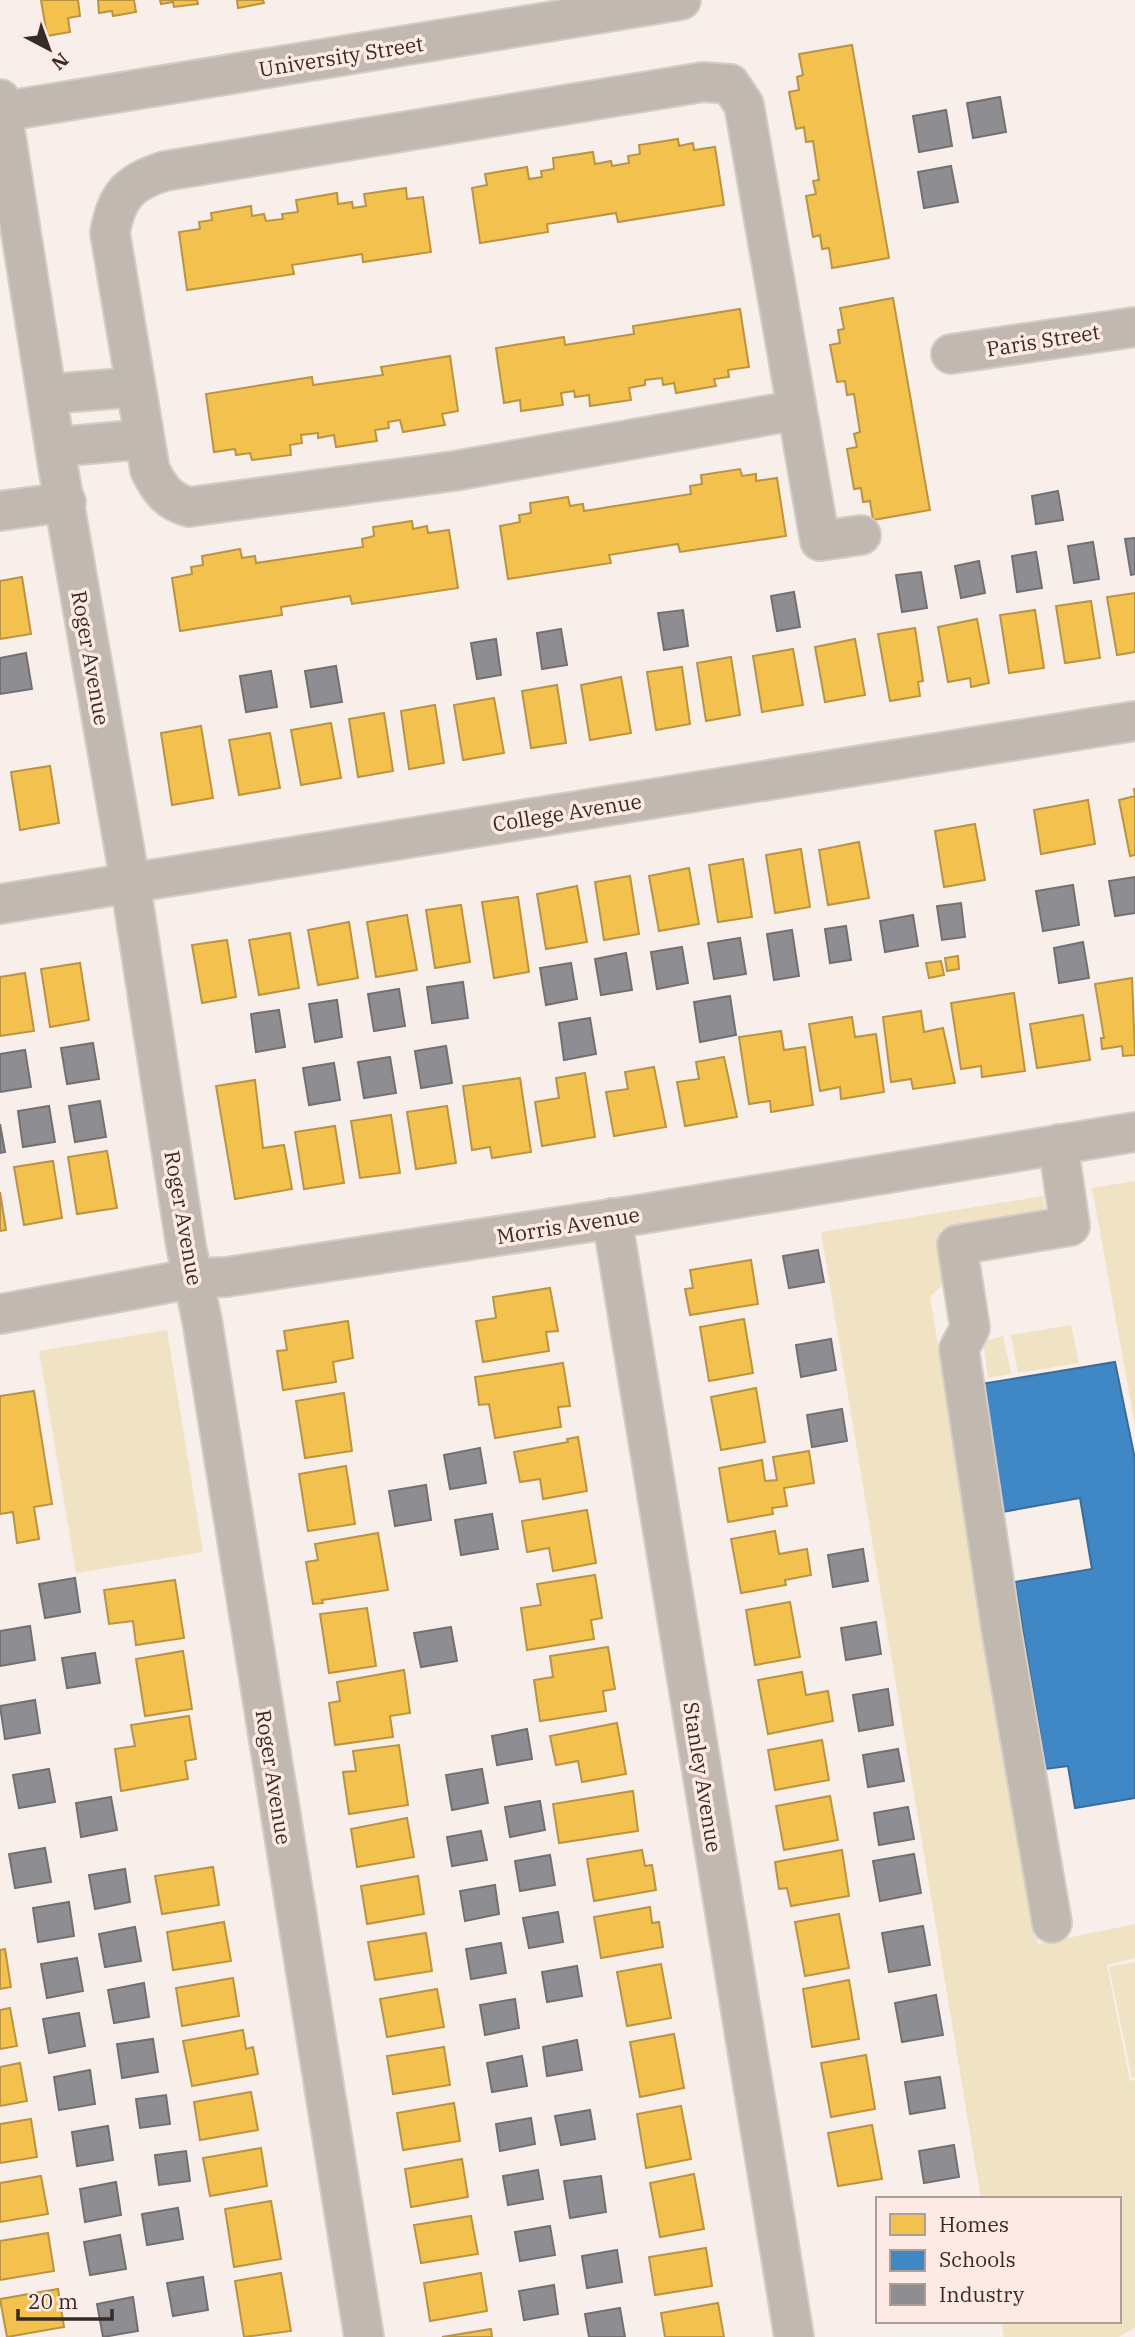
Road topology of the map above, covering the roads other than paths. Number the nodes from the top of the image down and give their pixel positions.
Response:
1 (681, 0) edge
2 (1, 107) edge
3 (1135, 327) edge
4 (951, 354) dead end
5 (136, 387) junction
6 (49, 394) junction
7 (797, 410) junction
8 (144, 439) junction
9 (57, 447) junction
10 (66, 502) junction
11 (0, 511) edge
12 (861, 535) dead end
13 (1135, 721) edge
14 (130, 881) junction
15 (0, 904) edge
16 (1135, 1132) edge
17 (1058, 1144) junction
18 (612, 1218) junction
19 (195, 1278) junction
20 (0, 1314) edge
21 (1052, 1923) dead end
22 (364, 2337) edge
23 (794, 2337) edge

1 - 2 street, University Street
2 - 6 street, Roger Avenue
3 - 4 street, Paris Street
5 - 6 street
5 - 7 street
5 - 8 street
6 - 9 street, Roger Avenue
7 - 8 street
7 - 12 street
8 - 9 street
9 - 10 street, Roger Avenue
10 - 11 street
10 - 14 street, Roger Avenue
13 - 14 street, College Avenue
14 - 15 street, College Avenue
14 - 19 street, Roger Avenue
16 - 17 street, Morris Avenue
17 - 18 street, Morris Avenue
17 - 21 street
18 - 19 street, Morris Avenue
18 - 23 street, Stanley Avenue
19 - 20 street, Morris Avenue
19 - 22 street, Roger Avenue

